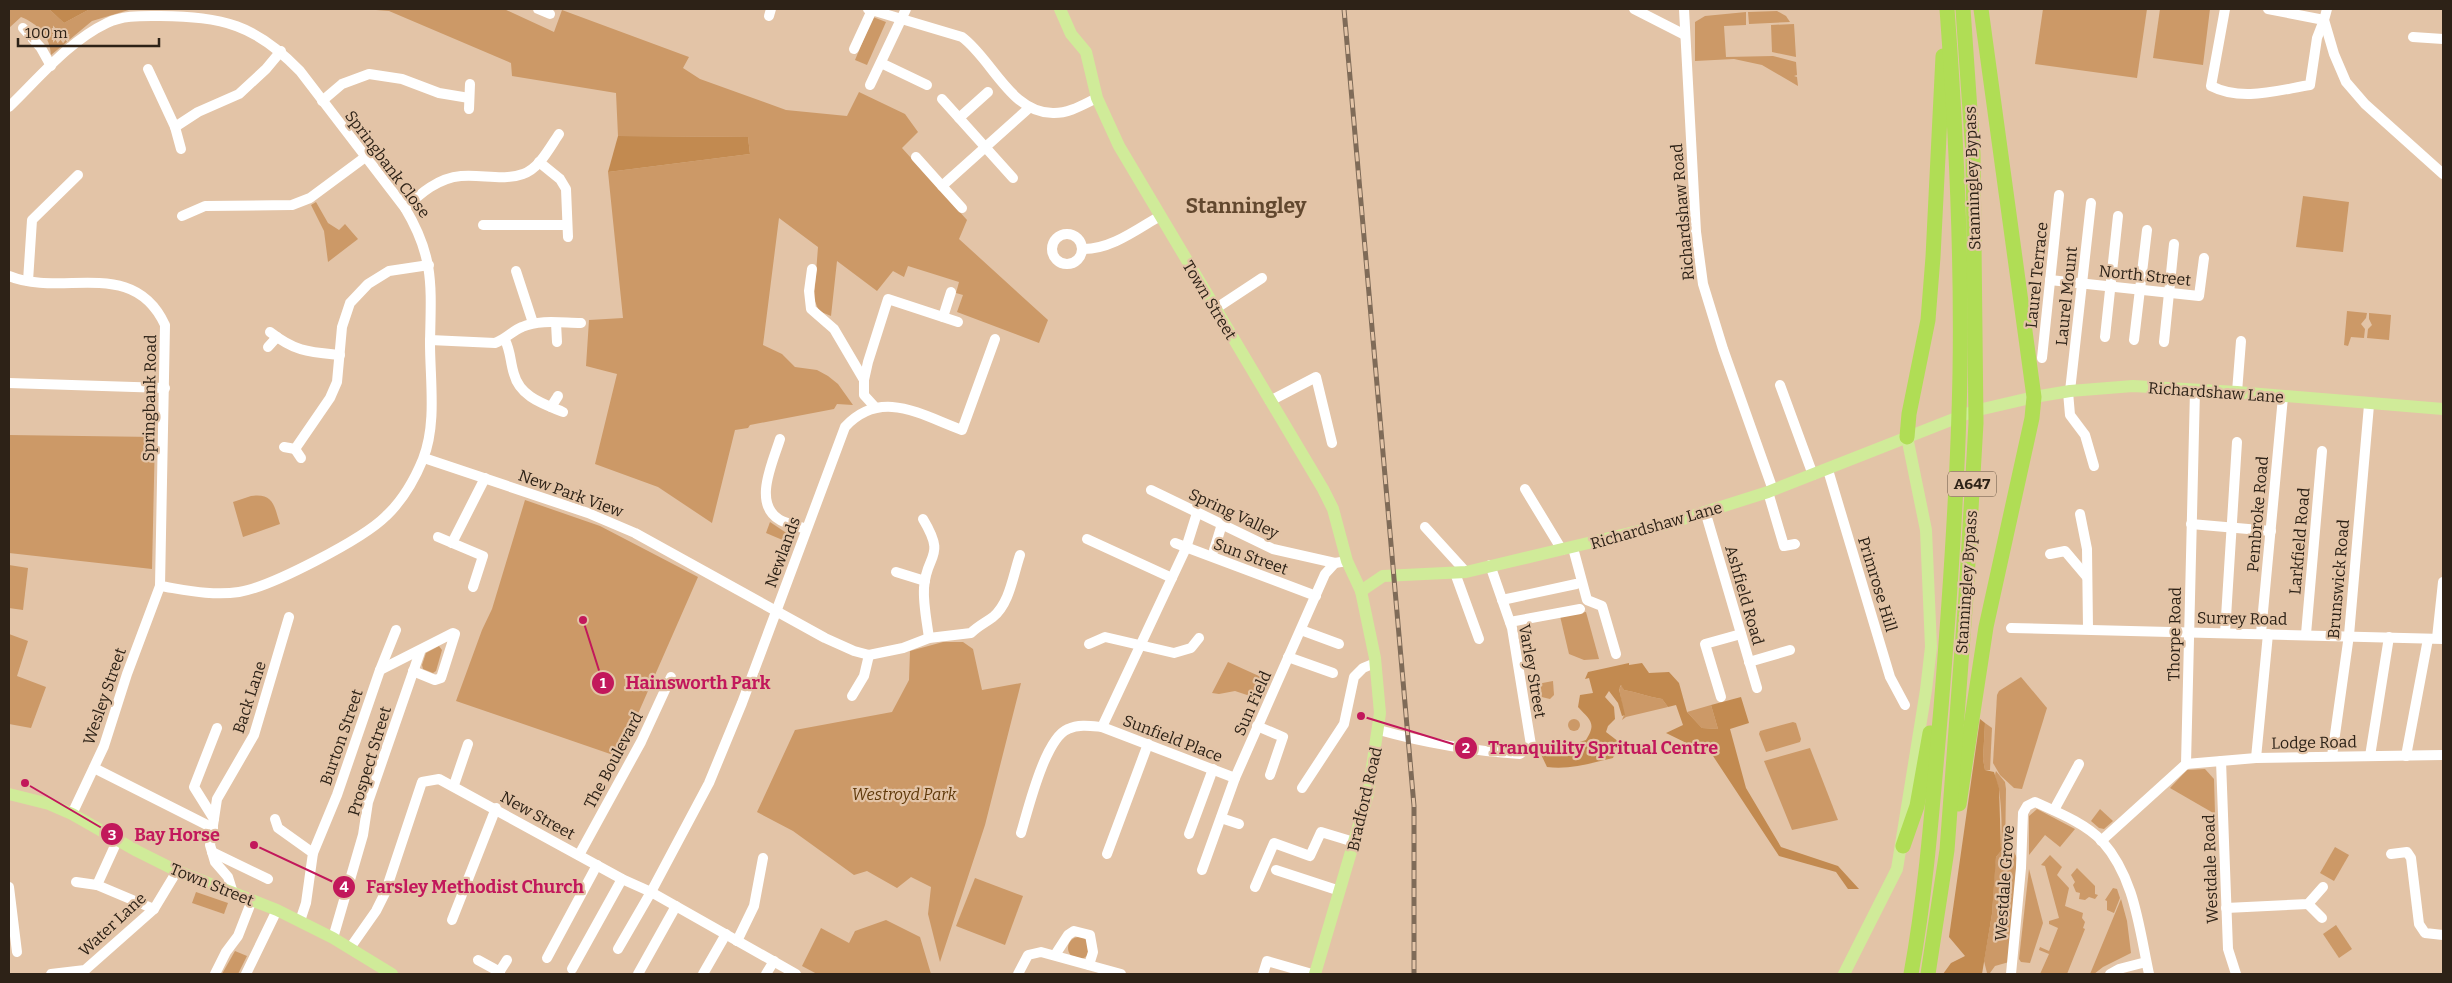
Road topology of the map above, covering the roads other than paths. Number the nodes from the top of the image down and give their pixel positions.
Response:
1 (538, 9) edge
2 (870, 9) edge
3 (1060, 9) edge
4 (1634, 9) edge
5 (1684, 9) edge
6 (1963, 9) edge
7 (1981, 9) edge
8 (2226, 9) edge
9 (2268, 9) edge
10 (2327, 9) edge
11 (1948, 13) edge
12 (550, 14) dead end
13 (904, 14) edge
14 (2324, 20) junction
15 (23, 28) dead end
16 (1685, 35) junction
17 (2413, 37) dead end
18 (2443, 39) edge
19 (854, 49) dead end
20 (281, 51) junction
21 (880, 63) junction
22 (50, 66) junction
23 (148, 69) dead end
24 (470, 84) dead end
25 (927, 84) dead end
26 (870, 85) dead end
27 (988, 92) dead end
28 (470, 98) junction
29 (1097, 98) junction
30 (942, 99) dead end
31 (322, 101) junction
32 (9, 107) edge
33 (1029, 108) junction
34 (469, 109) dead end
35 (959, 118) junction
36 (175, 127) junction
37 (559, 134) dead end
38 (984, 146) junction
39 (181, 149) dead end
40 (916, 157) dead end
41 (364, 158) junction
42 (539, 162) junction
43 (2443, 174) edge
44 (78, 175) dead end
45 (1013, 178) dead end
46 (942, 186) junction
47 (2059, 195) dead end
48 (2091, 204) dead end
49 (405, 208) junction
50 (962, 208) dead end
51 (182, 216) dead end
52 (1160, 216) junction
53 (2118, 216) dead end
54 (483, 225) dead end
55 (567, 225) junction
56 (2147, 230) dead end
57 (568, 237) dead end
58 (2174, 244) dead end
59 (1082, 249) dead end
60 (2204, 258) dead end
61 (429, 265) junction
62 (812, 269) dead end
63 (516, 270) dead end
64 (9, 276) edge
65 (1262, 278) dead end
66 (2050, 280) junction
67 (28, 281) junction
68 (2082, 283) junction
69 (2111, 287) junction
70 (2140, 290) junction
71 (951, 292) dead end
72 (2168, 293) junction
73 (1215, 308) junction
74 (943, 317) junction
75 (581, 322) dead end
76 (958, 322) dead end
77 (533, 323) junction
78 (556, 323) junction
79 (2105, 337) dead end
80 (994, 339) dead end
81 (430, 340) junction
82 (505, 340) junction
83 (2134, 340) dead end
84 (2241, 340) dead end
85 (557, 342) dead end
86 (2164, 342) dead end
87 (268, 347) dead end
88 (340, 355) junction
89 (2042, 358) dead end
90 (864, 380) junction
91 (9, 383) edge
92 (1780, 385) dead end
93 (165, 388) junction
94 (2196, 390) junction
95 (2069, 392) junction
96 (2237, 392) junction
97 (558, 396) dead end
98 (2034, 397) junction
99 (2283, 397) junction
100 (1270, 401) junction
101 (2369, 405) junction
102 (874, 406) junction
103 (552, 408) junction
104 (2443, 410) edge
105 (563, 412) dead end
106 (1907, 437) junction
107 (780, 440) dead end
108 (2237, 442) dead end
109 (1332, 443) dead end
110 (284, 447) dead end
111 (294, 449) junction
112 (2322, 451) dead end
113 (301, 458) dead end
114 (424, 458) junction
115 (2094, 466) dead end
116 (1828, 470) junction
117 (1813, 475) junction
118 (484, 478) junction
119 (1525, 489) dead end
120 (1151, 490) dead end
121 (1771, 491) junction
122 (1705, 511) junction
123 (1197, 513) junction
124 (2080, 514) dead end
125 (923, 519) dead end
126 (1222, 524) junction
127 (2191, 524) junction
128 (1425, 527) dead end
129 (2232, 528) junction
130 (806, 529) junction
131 (2271, 531) junction
132 (438, 537) dead end
133 (1087, 539) dead end
134 (452, 543) junction
135 (1175, 543) dead end
136 (1794, 544) dead end
137 (1186, 548) junction
138 (1567, 549) junction
139 (1214, 550) dead end
140 (2050, 554) dead end
141 (1020, 555) dead end
142 (1341, 562) junction
143 (1490, 565) junction
144 (896, 572) dead end
145 (1460, 572) junction
146 (2087, 577) junction
147 (1172, 578) junction
148 (924, 580) junction
149 (2443, 582) edge
150 (1576, 584) dead end
151 (160, 586) junction
152 (473, 587) dead end
153 (1361, 591) junction
154 (1316, 596) junction
155 (1502, 600) junction
156 (1580, 609) dead end
157 (777, 610) junction
158 (289, 617) dead end
159 (1510, 622) junction
160 (2011, 628) dead end
161 (2088, 629) junction
162 (396, 630) dead end
163 (1301, 630) junction
164 (2189, 632) junction
165 (2225, 633) junction
166 (1741, 634) junction
167 (2265, 634) junction
168 (2306, 634) junction
169 (2349, 636) junction
170 (929, 638) junction
171 (1199, 638) dead end
172 (2389, 638) junction
173 (2436, 638) edge
174 (1479, 639) dead end
175 (1947, 639) junction
176 (1089, 644) dead end
177 (1142, 644) junction
178 (1339, 644) dead end
179 (1790, 650) dead end
180 (420, 652) junction
181 (1616, 654) dead end
182 (869, 655) junction
183 (1288, 657) junction
184 (1749, 662) junction
185 (1375, 663) junction
186 (380, 670) junction
187 (413, 671) junction
188 (1333, 673) dead end
189 (671, 677) dead end
190 (1756, 688) dead end
191 (852, 696) dead end
192 (1720, 697) dead end
193 (1904, 705) dead end
194 (1257, 726) junction
195 (1102, 727) junction
196 (217, 728) dead end
197 (1379, 730) junction
198 (468, 744) dead end
199 (1148, 744) junction
200 (2443, 754) edge
201 (2332, 756) junction
202 (2370, 756) junction
203 (2406, 756) junction
204 (2256, 758) junction
205 (2221, 761) junction
206 (2079, 764) dead end
207 (2186, 764) junction
208 (94, 768) junction
209 (1213, 769) junction
210 (1270, 775) dead end
211 (1235, 778) junction
212 (454, 785) junction
213 (1302, 788) dead end
214 (9, 794) edge
215 (496, 808) junction
216 (2054, 810) junction
217 (72, 814) junction
218 (1221, 818) junction
219 (275, 820) dead end
220 (214, 823) junction
221 (1239, 824) dead end
222 (1021, 833) dead end
223 (1189, 834) dead end
224 (118, 839) junction
225 (2102, 841) junction
226 (1354, 842) junction
227 (1903, 846) junction
228 (1947, 850) junction
229 (212, 852) junction
230 (313, 853) junction
231 (1107, 854) dead end
232 (2392, 854) dead end
233 (580, 855) junction
234 (763, 858) dead end
235 (597, 865) junction
236 (177, 870) junction
237 (1202, 870) dead end
238 (1276, 870) dead end
239 (266, 875) dead end
240 (622, 879) junction
241 (76, 882) dead end
242 (98, 885) junction
243 (9, 887) edge
244 (1255, 887) dead end
245 (2323, 887) dead end
246 (1340, 891) junction
247 (233, 892) junction
248 (651, 892) junction
249 (252, 900) junction
250 (2308, 904) junction
251 (676, 906) junction
252 (2226, 908) junction
253 (154, 909) junction
254 (277, 910) junction
255 (2322, 918) dead end
256 (452, 920) dead end
257 (300, 921) junction
258 (726, 934) junction
259 (2443, 935) edge
260 (333, 938) junction
261 (737, 941) junction
262 (350, 948) junction
263 (618, 949) dead end
264 (17, 952) dead end
265 (1055, 955) junction
266 (547, 958) dead end
267 (478, 960) dead end
268 (507, 960) dead end
269 (774, 961) junction
270 (2146, 962) junction
271 (1089, 965) junction
272 (572, 970) dead end
273 (499, 973) edge
274 (51, 974) edge
275 (215, 974) edge
276 (246, 974) edge
277 (392, 974) edge
278 (638, 974) edge
279 (703, 974) edge
280 (766, 974) edge
281 (796, 974) edge
282 (1018, 974) edge
283 (1121, 974) edge
284 (1263, 974) edge
285 (1314, 974) edge
286 (1844, 974) edge
287 (1911, 974) edge
288 (1928, 974) edge
289 (2011, 974) edge
290 (2110, 974) edge
291 (2149, 974) edge
292 (2236, 974) edge

1 - 12 street
2 - 13 street
2 - 19 street
3 - 29 main road, Town Street
4 - 16 street
5 - 16 street, Richardshaw Road
6 - 228 highway, Stanningley Bypass / A647
7 - 98 highway
8 - 14 street
9 - 14 street
10 - 14 street
11 - 106 highway
11 - 175 highway, Stanningley Bypass / A647
13 - 21 street
13 - 33 street
14 - 43 street
15 - 22 street
16 - 121 street, Richardshaw Road
17 - 18 street
20 - 22 street, Springbank Close
20 - 31 street, Springbank Close
20 - 36 street
21 - 25 street
21 - 26 street
22 - 32 street, Springbank Close
23 - 36 street
24 - 28 street
27 - 35 street
28 - 31 street
28 - 34 street
29 - 33 street
29 - 52 main road, Town Street
30 - 35 street
31 - 41 street, Springbank Close
33 - 38 street
35 - 38 street
36 - 39 street
37 - 42 street
38 - 45 street
38 - 46 street
40 - 46 street
41 - 49 street, Springbank Close
41 - 51 street
42 - 49 street
42 - 55 street
44 - 67 street
46 - 50 street
47 - 66 street, Laurel Terrace
48 - 68 street, Laurel Mount
49 - 61 street, Springbank Close
52 - 59 street
52 - 73 main road, Town Street
53 - 69 street
54 - 55 street
55 - 57 street
56 - 70 street
58 - 72 street
60 - 72 street, North Street
61 - 81 street, Springbank Close
61 - 88 street
62 - 90 street
63 - 77 street
64 - 67 street, Springbank Road
65 - 73 street
66 - 68 street, North Street
66 - 89 street, Laurel Terrace
67 - 93 street, Springbank Road
68 - 69 street, North Street
68 - 95 street, Laurel Mount
69 - 70 street, North Street
69 - 79 street
70 - 72 street, North Street
70 - 83 street
71 - 74 street
72 - 86 street
73 - 100 main road, Town Street
74 - 76 street
74 - 90 street
75 - 78 street
77 - 78 street
77 - 82 street
78 - 85 street
80 - 102 street
81 - 82 street
81 - 114 street, Springbank Close
82 - 103 street
84 - 96 street
87 - 88 street
88 - 111 street
90 - 102 street
91 - 93 street
92 - 117 street
93 - 151 street, Springbank Road
94 - 95 main road, Richardshaw Lane
94 - 96 main road, Richardshaw Lane
94 - 127 street, Thorpe Road
95 - 98 main road, Richardshaw Lane
95 - 115 street, Laurel Mount
96 - 99 main road, Richardshaw Lane
97 - 103 street
98 - 106 main road, Richardshaw Lane
98 - 228 highway
99 - 101 main road, Richardshaw Lane
99 - 131 street, Pembroke Road
100 - 109 street
100 - 142 main road, Town Street
101 - 104 main road, Richardshaw Lane
101 - 169 street, Brunswick Road
102 - 130 street, Newlands
103 - 105 street
106 - 116 main road, Richardshaw Lane
106 - 227 main road
107 - 130 street
108 - 129 street
110 - 111 street
111 - 113 street
112 - 168 street, Larkfield Road
114 - 118 street, New Park View
114 - 151 street, Springbank Close
116 - 117 main road, Richardshaw Lane
116 - 193 street, Primrose Hill
117 - 121 main road, Richardshaw Lane
118 - 134 street
118 - 157 street, New Park View
119 - 138 street
120 - 123 street, Spring Valley
121 - 122 main road, Richardshaw Lane
121 - 136 street, Richardshaw Road
122 - 138 main road, Richardshaw Lane
122 - 166 street, Ashfield Road
123 - 126 street, Spring Valley
123 - 137 street, Sunfield Place
124 - 146 street
125 - 148 street
126 - 139 street
126 - 142 street, Spring Valley
127 - 129 street
127 - 164 street, Thorpe Road
128 - 145 street
129 - 131 street
129 - 165 street
130 - 157 street, Newlands
131 - 167 street, Pembroke Road
132 - 134 street
133 - 147 street
134 - 152 street
135 - 137 street, Sun Street
137 - 147 street, Sunfield Place
137 - 154 street, Sun Street
138 - 143 main road, Richardshaw Lane
138 - 181 street
140 - 146 street
141 - 170 street
142 - 153 main road, Town Street
142 - 154 street, Sun Field
143 - 145 main road, Richardshaw Lane
143 - 155 street, Varley Street
144 - 148 street
145 - 153 main road, Richardshaw Lane
145 - 174 street
146 - 161 street
147 - 177 street, Sunfield Place
148 - 170 street
149 - 173 street
150 - 155 street
151 - 208 street, Wesley Street
153 - 185 main road, Bradford Road
154 - 163 street, Sun Field
155 - 159 street, Varley Street
156 - 159 street
157 - 182 street, New Park View
157 - 248 street, Newlands
158 - 220 street, Back Lane
159 - 197 street, Varley Street
160 - 161 street, Surrey Road
161 - 164 street, Surrey Road
162 - 186 street, Burton Street
163 - 178 street
163 - 183 street, Sun Field
164 - 165 street, Surrey Road
164 - 207 street, Thorpe Road
165 - 167 street, Surrey Road
166 - 184 street, Ashfield Road
166 - 192 street
167 - 168 street, Surrey Road
167 - 204 street, Pembroke Road
168 - 169 street, Surrey Road
169 - 172 street, Surrey Road
169 - 201 street, Brunswick Road
170 - 182 street
171 - 177 street
172 - 173 street, Surrey Road
172 - 202 street
173 - 203 street
175 - 227 highway, A647
175 - 287 highway, Stanningley Bypass / A647
176 - 177 street
177 - 195 street, Sunfield Place
179 - 184 street
180 - 186 street
180 - 187 street, Prospect Street
180 - 187 street
182 - 191 street
183 - 188 street
183 - 194 street, Sun Field
184 - 190 street, Ashfield Road
185 - 197 main road, Bradford Road
185 - 213 street
186 - 230 street, Burton Street
187 - 260 street, Prospect Street
189 - 233 street, The Boulevard
194 - 210 street
194 - 211 street, Sun Field
195 - 199 street, Sunfield Place
195 - 222 street
196 - 220 street
197 - 226 main road, Bradford Road
198 - 212 street
199 - 209 street, Sunfield Place
199 - 231 street
200 - 203 street, Lodge Road
201 - 202 street, Lodge Road
201 - 204 street, Lodge Road
202 - 203 street, Lodge Road
204 - 205 street, Lodge Road
205 - 207 street, Lodge Road
205 - 252 street, Westdale Road
206 - 216 street
207 - 225 street
208 - 217 street, Wesley Street
208 - 220 street
209 - 211 street, Sunfield Place
209 - 223 street
211 - 218 street, Sun Field
212 - 215 street, New Street
212 - 262 street, New Street
214 - 217 main road, Town Street
215 - 233 street, New Street
215 - 256 street
216 - 225 street
216 - 289 street, Westdale Grove
217 - 224 main road, Town Street
218 - 221 street
218 - 237 street, Sun Field
219 - 230 street
220 - 229 street, Back Lane
224 - 236 main road, Town Street
224 - 242 street
225 - 270 street
226 - 244 street
226 - 246 main road, Bradford Road
227 - 286 main road
228 - 288 highway, Stanningley Bypass / A647
229 - 239 street
229 - 247 street
230 - 257 street, Burton Street
232 - 259 street
233 - 235 street, New Street
234 - 261 street
235 - 240 street, New Street
235 - 266 street
236 - 247 main road, Town Street
236 - 253 street, Water Lane
238 - 246 street
240 - 248 street, New Street
240 - 272 street
241 - 242 street
242 - 253 street
243 - 264 street
245 - 250 street
246 - 285 main road, Bradford Road
247 - 249 main road, Town Street
248 - 251 street, New Street
248 - 263 street, Newlands
249 - 254 main road, Town Street
249 - 275 street
250 - 252 street
250 - 255 street
251 - 258 street, New Street
251 - 278 street
252 - 292 street, Westdale Road
253 - 274 street, Water Lane
254 - 257 main road, Town Street
254 - 276 street
257 - 260 main road, Town Street
258 - 261 street, New Street
258 - 279 street
260 - 262 main road, Town Street
261 - 269 street, New Street
262 - 277 main road, Town Street
265 - 271 street
265 - 271 street
265 - 282 street
267 - 273 street
268 - 273 street
269 - 280 street
269 - 281 street, New Street
270 - 290 street
270 - 291 street
271 - 283 street
284 - 285 street

